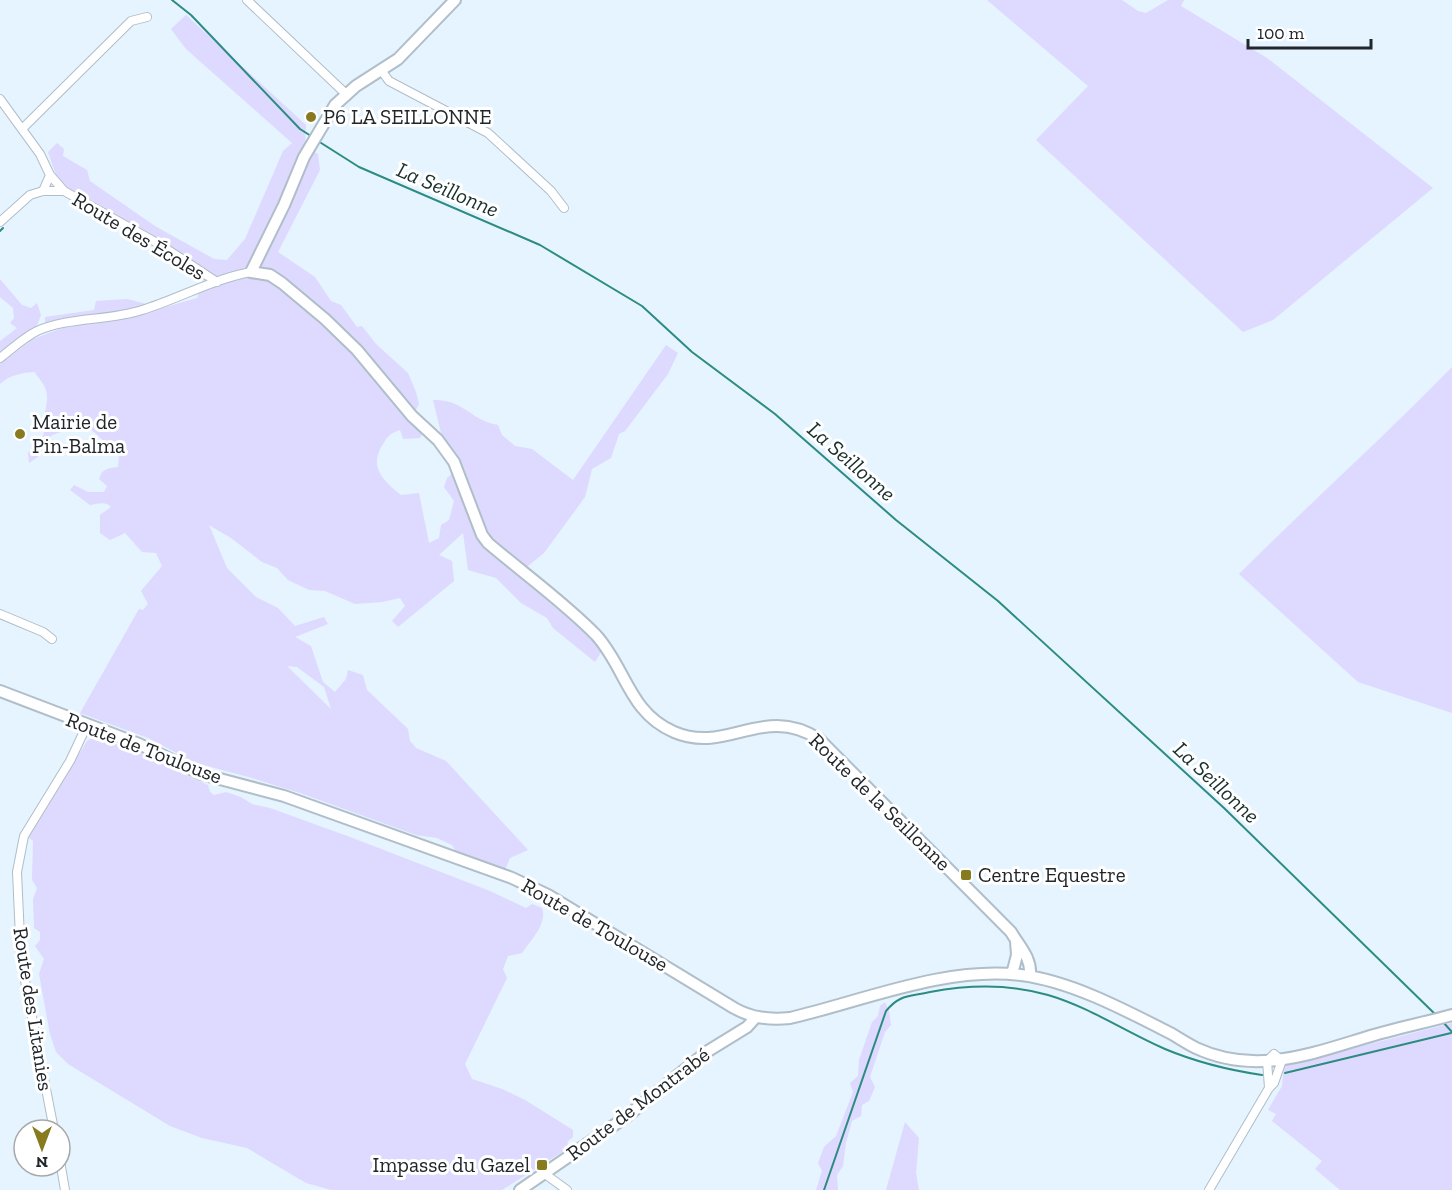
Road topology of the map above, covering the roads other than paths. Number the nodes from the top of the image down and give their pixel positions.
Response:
1 (247, 0) edge
2 (451, 3) edge
3 (147, 17) dead end
4 (381, 70) junction
5 (346, 94) junction
6 (0, 99) edge
7 (22, 129) junction
8 (50, 175) junction
9 (43, 191) junction
10 (64, 191) junction
11 (564, 208) dead end
12 (0, 222) edge
13 (251, 272) junction
14 (217, 282) junction
15 (0, 358) edge
16 (0, 614) edge
17 (52, 639) dead end
18 (0, 689) edge
19 (87, 725) junction
20 (1016, 941) junction
21 (1012, 974) junction
22 (1030, 976) junction
23 (1452, 1015) edge
24 (756, 1017) junction
25 (1274, 1059) junction
26 (1269, 1088) junction
27 (52, 1118) edge
28 (545, 1174) junction
29 (520, 1190) edge
30 (567, 1190) edge
31 (1209, 1190) edge

1 - 5 street
2 - 4 street
3 - 7 street
4 - 5 street
4 - 11 street
5 - 13 street
6 - 7 street
7 - 8 street
8 - 9 street
8 - 10 street
9 - 10 street, Route des Écoles
9 - 12 street, Route des Écoles
10 - 14 street, Route des Écoles
13 - 14 street
13 - 20 street, Route de la Seillonne
14 - 15 street
16 - 17 street
18 - 19 street, Route de Toulouse
19 - 24 street, Route de Toulouse
19 - 27 street, Route des Litanies
20 - 21 street
20 - 22 street, Route de la Seillonne
21 - 22 street, Route de Toulouse
21 - 24 street, Route de Toulouse
22 - 25 street, Route de Toulouse
23 - 25 street, Route de Toulouse
24 - 28 street, Route de Montrabé
25 - 26 street
25 - 26 street
26 - 31 street
28 - 29 street, Route de Montrabé
28 - 30 street

